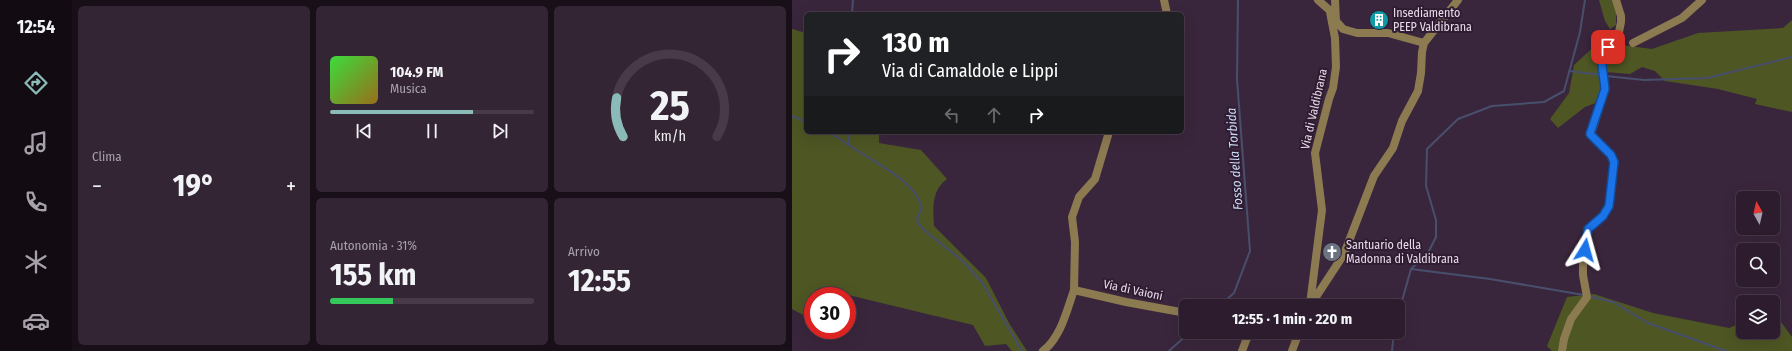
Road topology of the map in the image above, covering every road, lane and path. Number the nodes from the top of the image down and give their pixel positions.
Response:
1 (1164, 0) edge
2 (1318, 0) edge
3 (1335, 0) edge
4 (1458, 0) edge
5 (1616, 0) edge
6 (1702, 0) edge
7 (1167, 12) edge
8 (1333, 13) junction
9 (1424, 43) junction
10 (1633, 43) dead end
11 (1108, 134) edge
12 (1074, 290) junction
13 (1311, 299) edge
14 (1315, 299) edge
15 (1179, 312) edge
16 (1247, 339) edge
17 (1297, 339) edge
18 (1043, 351) edge
19 (1242, 351) edge
20 (1292, 351) edge
21 (1562, 351) edge

1 - 7 street
2 - 8 street
3 - 8 street, Via di Valdibrana
4 - 9 street
5 - 21 street
6 - 10 street
8 - 9 street
8 - 13 street, Via di Valdibrana
9 - 14 street, Via di Valdibrana
11 - 12 street
12 - 15 street, Via di Vaioni
12 - 18 street
16 - 19 street
17 - 20 street

